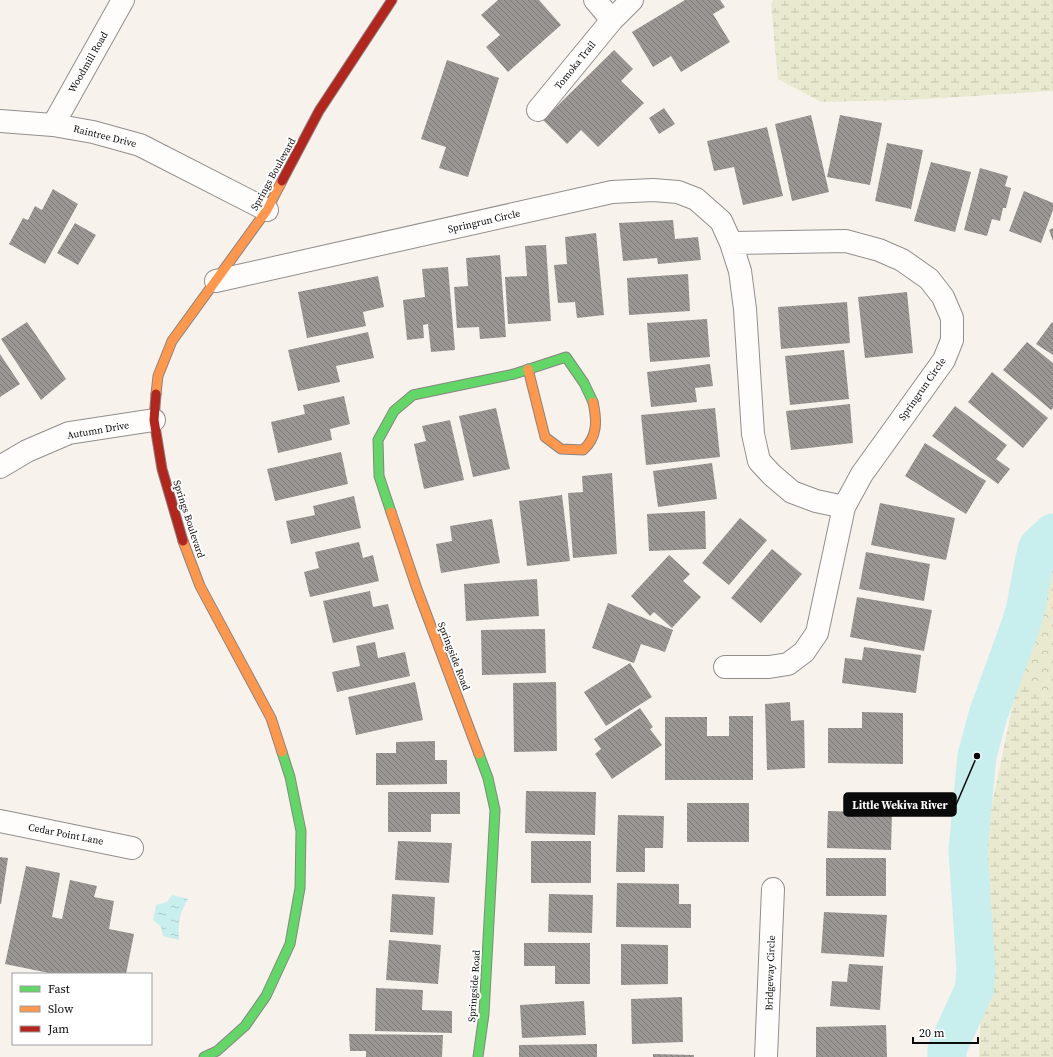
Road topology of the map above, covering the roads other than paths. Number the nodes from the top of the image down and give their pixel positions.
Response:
1 (123, 0) edge
2 (392, 0) edge
3 (595, 0) edge
4 (632, 0) edge
5 (612, 20) junction
6 (538, 110) dead end
7 (0, 122) edge
8 (52, 125) junction
9 (267, 210) junction
10 (731, 243) junction
11 (216, 281) junction
12 (528, 369) junction
13 (154, 420) junction
14 (0, 467) edge
15 (844, 507) junction
16 (725, 667) dead end
17 (0, 821) edge
18 (132, 848) dead end
19 (773, 889) dead end
20 (204, 1057) edge
21 (478, 1057) edge
22 (766, 1057) edge

1 - 8 street, Woodmill Road
2 - 9 street, Springs Boulevard
3 - 5 street
4 - 5 street, Tomoka Trail
5 - 6 street, Tomoka Trail
7 - 8 street, Raintree Drive
8 - 9 street, Raintree Drive
9 - 11 street, Springs Boulevard
10 - 11 street, Springrun Circle
10 - 15 street, Springrun Circle
10 - 15 street, Springrun Circle
11 - 13 street, Springs Boulevard
12 - 12 street, Springside Road
12 - 21 street, Springside Road
13 - 14 street, Autumn Drive
13 - 20 street, Springs Boulevard
15 - 16 street, Springrun Circle
17 - 18 street, Cedar Point Lane
19 - 22 street, Bridgeway Circle

